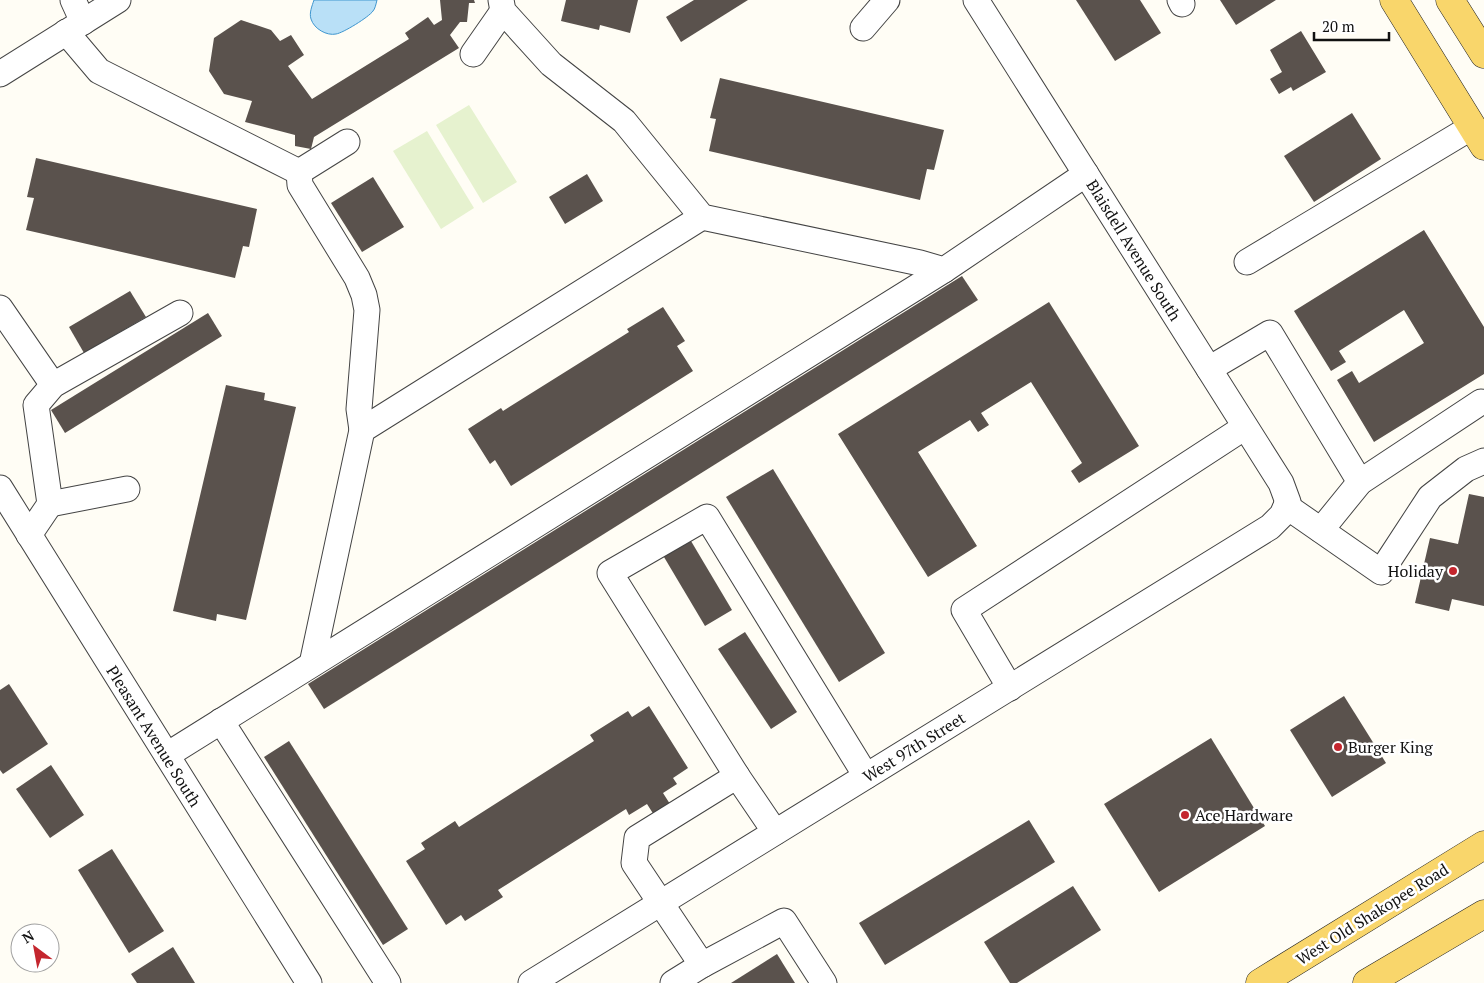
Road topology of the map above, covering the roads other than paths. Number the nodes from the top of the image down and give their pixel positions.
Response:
1 (118, 0) edge
2 (887, 0) edge
3 (976, 0) edge
4 (1394, 0) edge
5 (1450, 0) edge
6 (502, 6) edge
7 (74, 18) edge
8 (863, 28) dead end
9 (473, 54) dead end
10 (1484, 54) edge
11 (0, 74) edge
12 (1478, 136) edge
13 (347, 142) dead end
14 (299, 172) junction
15 (1086, 174) junction
16 (702, 217) junction
17 (1247, 262) dead end
18 (944, 270) junction
19 (0, 308) edge
20 (180, 313) dead end
21 (1209, 369) junction
22 (53, 385) junction
23 (1481, 402) dead end
24 (1245, 427) junction
25 (362, 430) junction
26 (1484, 461) edge
27 (1360, 482) junction
28 (0, 488) edge
29 (127, 489) dead end
30 (50, 504) junction
31 (1287, 504) junction
32 (1321, 530) junction
33 (29, 535) junction
34 (312, 664) junction
35 (1010, 688) junction
36 (221, 721) junction
37 (167, 755) junction
38 (737, 776) junction
39 (866, 776) junction
40 (776, 832) junction
41 (1484, 846) edge
42 (660, 903) junction
43 (1484, 914) edge
44 (702, 965) junction
45 (309, 983) edge
46 (388, 983) edge
47 (531, 983) edge
48 (673, 983) edge
49 (824, 983) edge
50 (1260, 983) edge
51 (1367, 983) edge

1 - 7 street
2 - 8 street
3 - 15 street, Blaisdell Avenue South
4 - 12 main road
5 - 10 main road
6 - 9 street
6 - 16 street
7 - 11 street
7 - 14 street
12 - 17 street
13 - 14 street
14 - 25 street
15 - 18 street
15 - 21 street, Blaisdell Avenue South
16 - 18 street
16 - 25 street
18 - 34 street
19 - 22 street
20 - 22 street
21 - 24 street, Blaisdell Avenue South
21 - 27 street
22 - 30 street
23 - 27 street
24 - 31 street, Blaisdell Avenue South
24 - 35 street
25 - 34 street
26 - 32 street
27 - 32 street
28 - 33 street, Pleasant Avenue South
29 - 30 street
30 - 33 street
31 - 32 street
31 - 35 street, West 97th Street
33 - 37 street, Pleasant Avenue South
34 - 36 street
35 - 39 street, West 97th Street
36 - 37 street
36 - 46 street
37 - 45 street, Pleasant Avenue South
38 - 39 street
38 - 40 street
38 - 42 street
39 - 40 street, West 97th Street
40 - 42 street, West 97th Street
41 - 50 main road, West Old Shakopee Road
42 - 44 street
42 - 47 street, West 97th Street
43 - 51 main road
44 - 48 street
44 - 49 street

